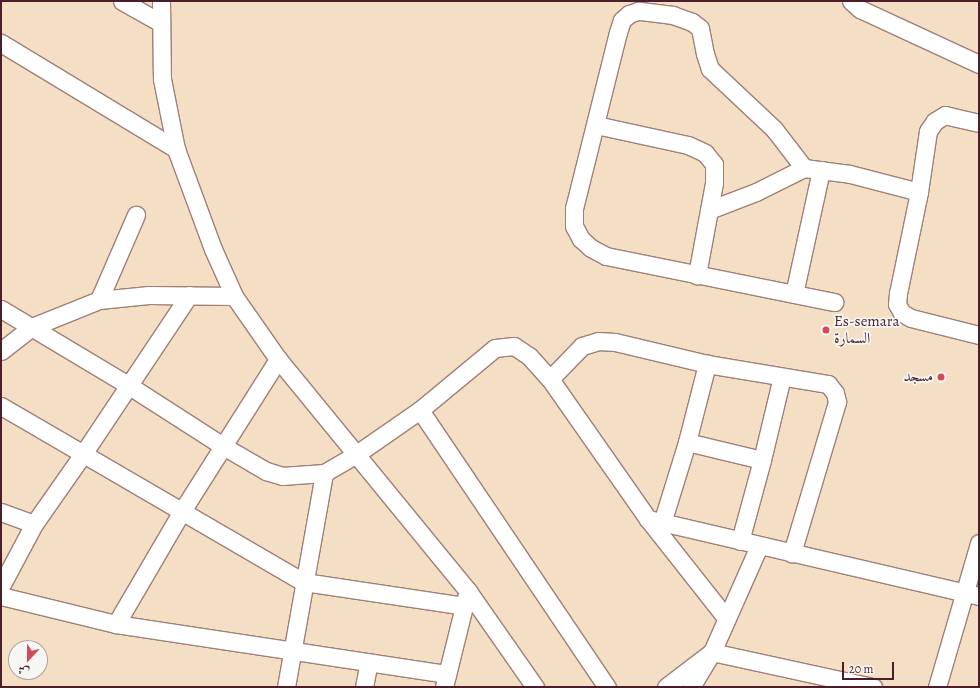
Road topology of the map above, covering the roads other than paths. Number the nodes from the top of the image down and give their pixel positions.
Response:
1 (122, 1) edge
2 (161, 1) edge
3 (851, 1) edge
4 (161, 23) junction
5 (1, 43) edge
6 (979, 64) edge
7 (979, 123) edge
8 (596, 125) junction
9 (176, 149) junction
10 (804, 168) junction
11 (821, 170) junction
12 (919, 192) junction
13 (709, 210) junction
14 (136, 215) dead end
15 (697, 275) junction
16 (794, 294) junction
17 (188, 295) junction
18 (234, 296) junction
19 (99, 300) junction
20 (834, 302) dead end
21 (1, 310) edge
22 (32, 327) junction
23 (979, 335) edge
24 (1, 351) edge
25 (278, 359) junction
26 (707, 364) junction
27 (782, 377) junction
28 (550, 379) junction
29 (128, 386) junction
30 (1, 406) edge
31 (420, 410) junction
32 (688, 442) junction
33 (223, 446) junction
34 (83, 454) junction
35 (355, 455) junction
36 (762, 460) junction
37 (324, 473) junction
38 (1, 512) edge
39 (182, 512) junction
40 (655, 521) junction
41 (34, 524) junction
42 (740, 541) junction
43 (979, 542) edge
44 (759, 546) junction
45 (792, 553) junction
46 (3, 578) edge
47 (304, 582) junction
48 (972, 594) edge
49 (1, 596) edge
50 (466, 598) junction
51 (727, 619) junction
52 (116, 624) junction
53 (292, 651) junction
54 (712, 652) junction
55 (369, 662) junction
56 (445, 681) edge
57 (286, 687) edge
58 (364, 687) edge
59 (535, 687) edge
60 (607, 687) edge
61 (666, 687) edge
62 (691, 687) edge
63 (873, 687) edge
64 (936, 687) edge

1 - 4 street
2 - 4 street
3 - 6 street
4 - 9 street
5 - 9 street
7 - 12 street
8 - 10 street
8 - 13 street
8 - 15 street
9 - 18 street
10 - 11 street
10 - 13 street
11 - 12 street
11 - 16 street
12 - 23 street
13 - 15 street
14 - 19 street
15 - 16 street
16 - 20 street
17 - 18 street
17 - 19 street
17 - 29 street
18 - 25 street
19 - 22 street
21 - 22 street
22 - 24 street
22 - 29 street
25 - 33 street
25 - 35 street
26 - 27 street
26 - 28 street
26 - 32 street
27 - 36 street
27 - 45 street
28 - 31 street
28 - 40 street
29 - 33 street
29 - 34 street
30 - 34 street
31 - 35 street
31 - 60 street
32 - 36 street
32 - 40 street
33 - 37 street
33 - 39 street
34 - 39 street
34 - 41 street
35 - 37 street
35 - 50 street
36 - 42 street
37 - 47 street
38 - 41 street
39 - 47 street
39 - 52 street
40 - 42 street
40 - 51 street
41 - 46 street
42 - 44 street
43 - 48 street
44 - 45 street
44 - 51 street
45 - 48 street
47 - 50 street
47 - 53 street
48 - 64 street
49 - 52 street
50 - 56 street
50 - 59 street
51 - 54 street
52 - 53 street
53 - 55 street
53 - 57 street
54 - 61 street
54 - 62 street
54 - 63 street
55 - 56 street
55 - 58 street

